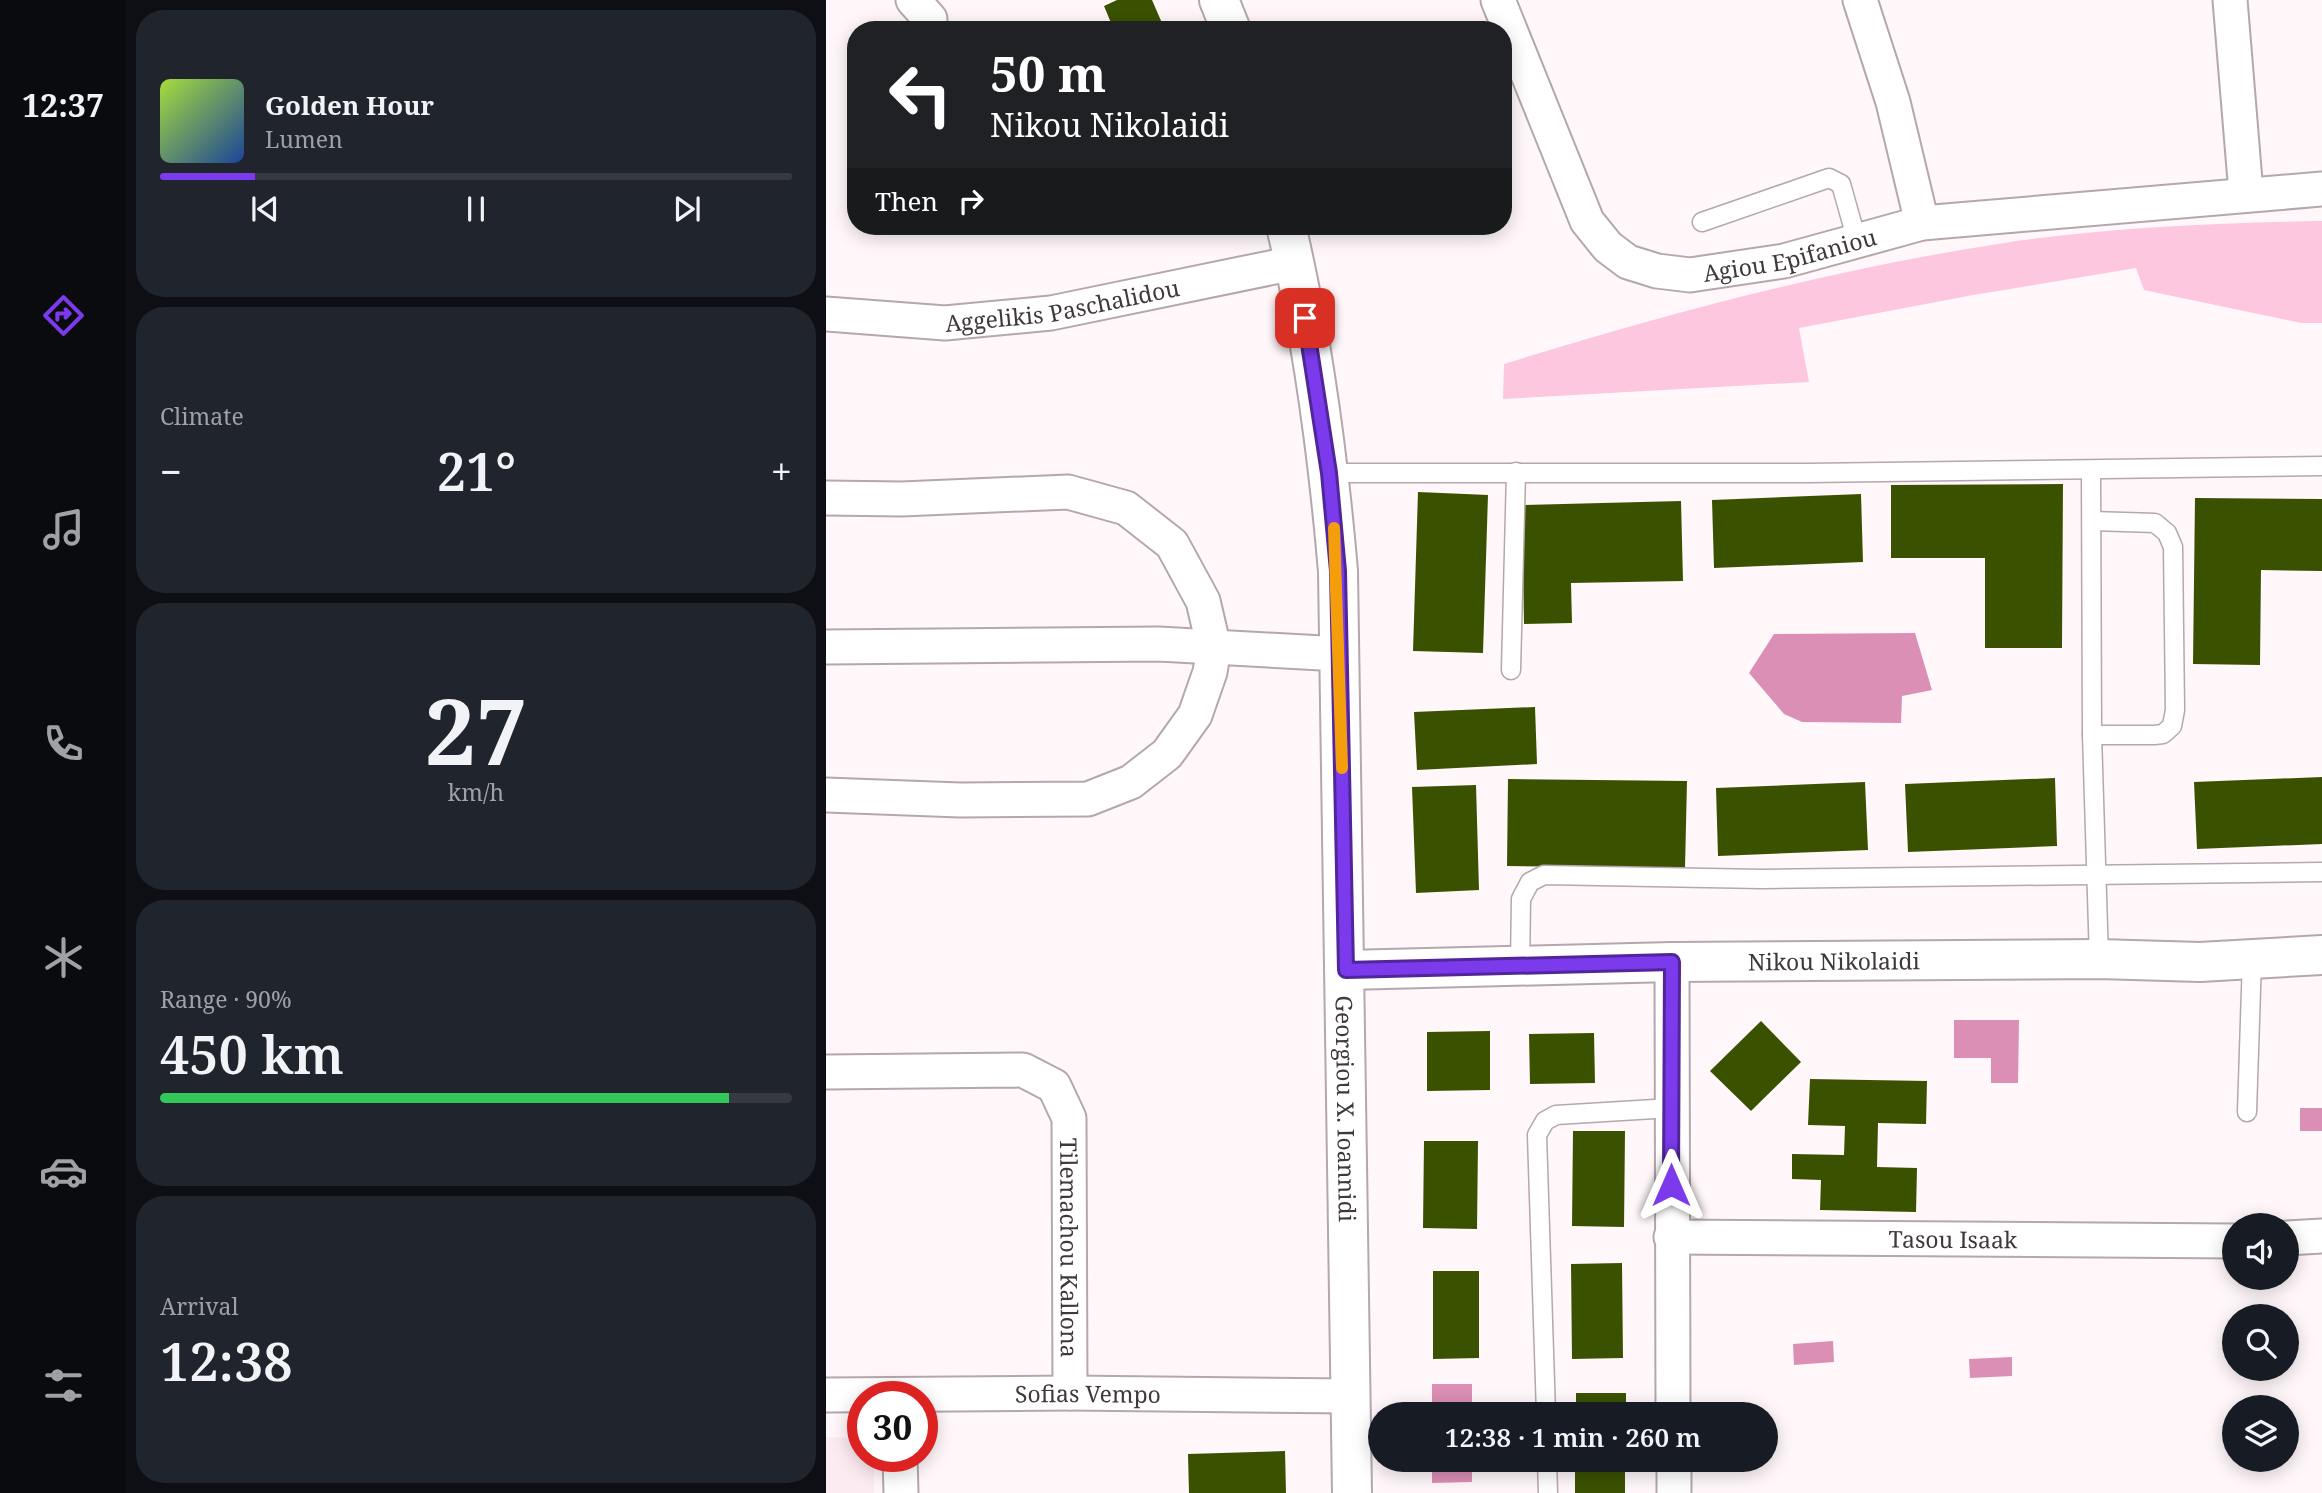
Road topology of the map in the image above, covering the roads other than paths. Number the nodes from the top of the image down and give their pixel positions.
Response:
1 (1219, 0) edge
2 (1498, 0) edge
3 (1860, 0) edge
4 (2230, 0) edge
5 (1227, 21) edge
6 (1506, 21) edge
7 (1512, 35) edge
8 (2322, 189) edge
9 (2246, 193) junction
10 (1702, 222) dead end
11 (1922, 223) junction
12 (1288, 235) edge
13 (1857, 241) junction
14 (1294, 263) junction
15 (826, 314) edge
16 (2322, 466) edge
17 (2091, 471) junction
18 (1516, 472) junction
19 (1329, 473) junction
20 (826, 498) edge
21 (2091, 521) junction
22 (826, 647) edge
23 (1214, 648) junction
24 (1340, 654) junction
25 (1511, 670) dead end
26 (2092, 735) junction
27 (826, 795) edge
28 (2322, 872) edge
29 (2098, 874) junction
30 (2322, 955) edge
31 (2099, 959) junction
32 (2252, 959) junction
33 (1672, 962) junction
34 (1520, 966) junction
35 (1346, 970) junction
36 (826, 1072) edge
37 (1671, 1108) junction
38 (2247, 1112) dead end
39 (2322, 1236) edge
40 (1671, 1237) junction
41 (2299, 1237) edge
42 (2222, 1241) edge
43 (1070, 1393) junction
44 (826, 1395) edge
45 (847, 1395) edge
46 (938, 1395) edge
47 (1350, 1396) junction
48 (1546, 1402) edge
49 (1673, 1402) edge
50 (901, 1472) edge
51 (1547, 1472) edge
52 (1674, 1472) edge
53 (901, 1493) edge
54 (1352, 1493) edge
55 (1548, 1493) edge
56 (1674, 1493) edge

1 - 5 street
2 - 6 street, Agiou Epifaniou
3 - 11 street
4 - 9 street
7 - 13 street, Agiou Epifaniou
8 - 9 street, Agiou Epifaniou
9 - 11 street, Agiou Epifaniou
10 - 13 lane
11 - 13 street, Agiou Epifaniou
12 - 14 street, Georgiou X. Ioannidi
14 - 15 street, Aggelikis Paschalidou
14 - 19 street, Georgiou X. Ioannidi
16 - 17 lane
17 - 18 lane
17 - 21 lane
18 - 19 lane
18 - 25 lane
19 - 24 street, Georgiou X. Ioannidi
20 - 23 street
21 - 26 lane
21 - 26 lane
22 - 23 street
23 - 24 street
23 - 27 street
24 - 35 street, Georgiou X. Ioannidi
26 - 29 lane
28 - 29 lane
29 - 31 lane
29 - 34 lane
30 - 32 street, Nikou Nikolaidi
31 - 32 street, Nikou Nikolaidi
31 - 33 street, Nikou Nikolaidi
32 - 38 lane
33 - 34 street, Nikou Nikolaidi
33 - 37 street
34 - 35 street, Nikou Nikolaidi
35 - 47 street, Georgiou X. Ioannidi
36 - 43 street, Tilemachou Kallona
37 - 40 street
37 - 48 lane
39 - 41 street
40 - 42 street, Tasou Isaak
40 - 49 street
43 - 46 street, Sofias Vempo
43 - 47 street, Sofias Vempo
44 - 45 street, Sofias Vempo
47 - 54 street, Georgiou X. Ioannidi
50 - 53 street
51 - 55 lane
52 - 56 street

